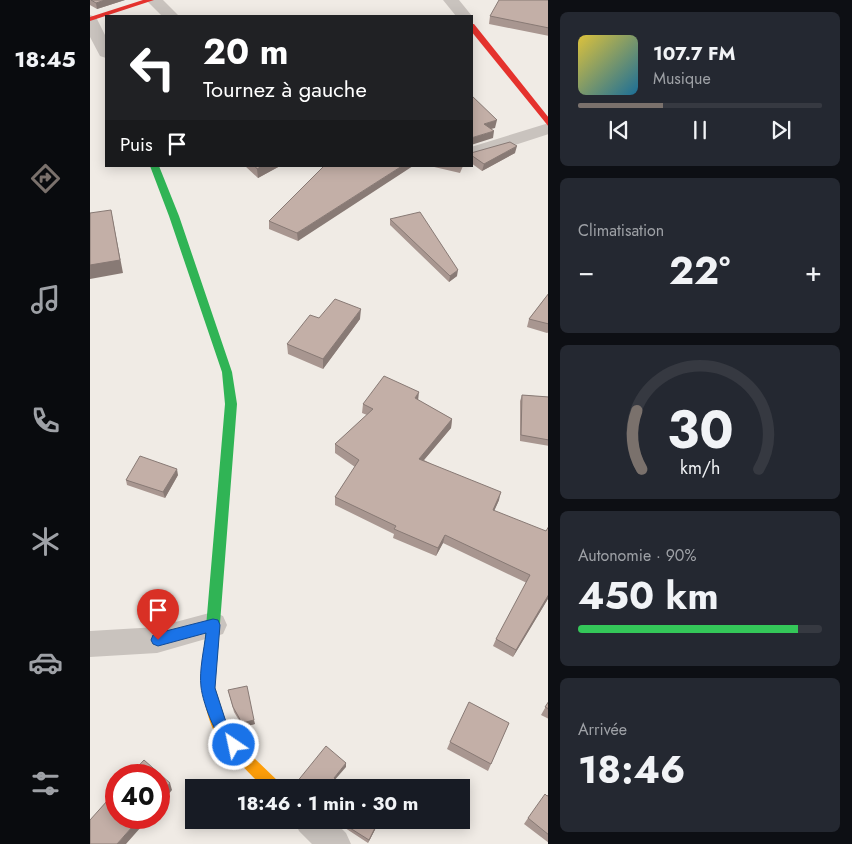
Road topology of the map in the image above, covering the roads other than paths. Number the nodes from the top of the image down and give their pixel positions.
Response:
1 (150, 0) edge
2 (154, 0) edge
3 (451, 0) edge
4 (170, 15) edge
5 (463, 15) edge
6 (90, 19) edge
7 (473, 29) edge
8 (105, 51) edge
9 (548, 127) edge
10 (473, 152) edge
11 (154, 167) edge
12 (213, 625) junction
13 (90, 644) edge
14 (266, 779) edge
15 (319, 829) edge
16 (335, 844) edge

1 - 6 street
2 - 4 street
3 - 5 street
6 - 8 street
7 - 9 street
9 - 10 street
11 - 12 street
12 - 13 street
12 - 14 street
15 - 16 street

